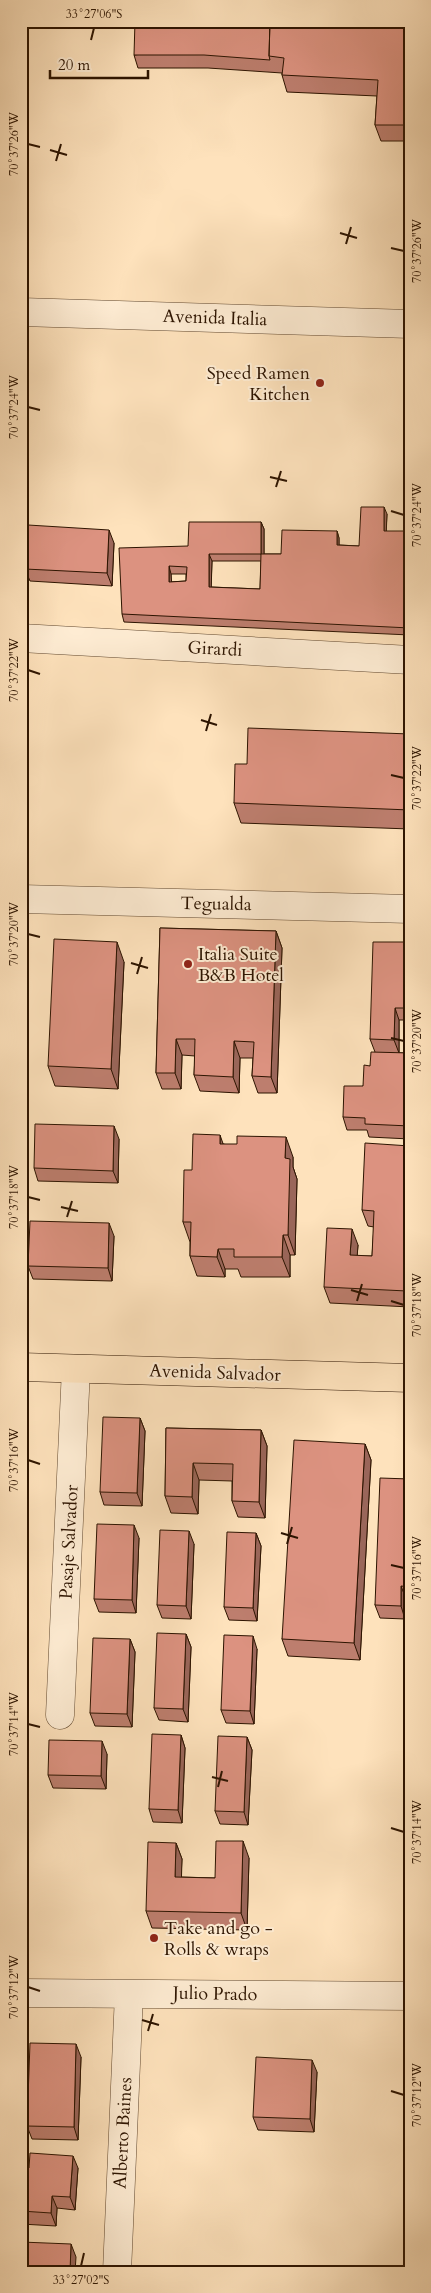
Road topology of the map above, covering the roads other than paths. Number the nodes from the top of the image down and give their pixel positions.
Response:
1 (21, 312) edge
2 (410, 324) edge
3 (21, 638) edge
4 (410, 660) edge
5 (21, 898) edge
6 (410, 909) edge
7 (21, 1367) edge
8 (76, 1368) junction
9 (410, 1378) edge
10 (60, 1715) dead end
11 (21, 1993) edge
12 (130, 1994) junction
13 (410, 1996) edge
14 (117, 2272) edge

1 - 2 street, Avenida Italia
3 - 4 street, Girardi
5 - 6 street, Tegualda
7 - 8 main road, Avenida Salvador
8 - 9 main road, Avenida Salvador
8 - 10 street, Pasaje Salvador
11 - 12 street, Julio Prado
12 - 13 street, Julio Prado
12 - 14 street, Alberto Baines

